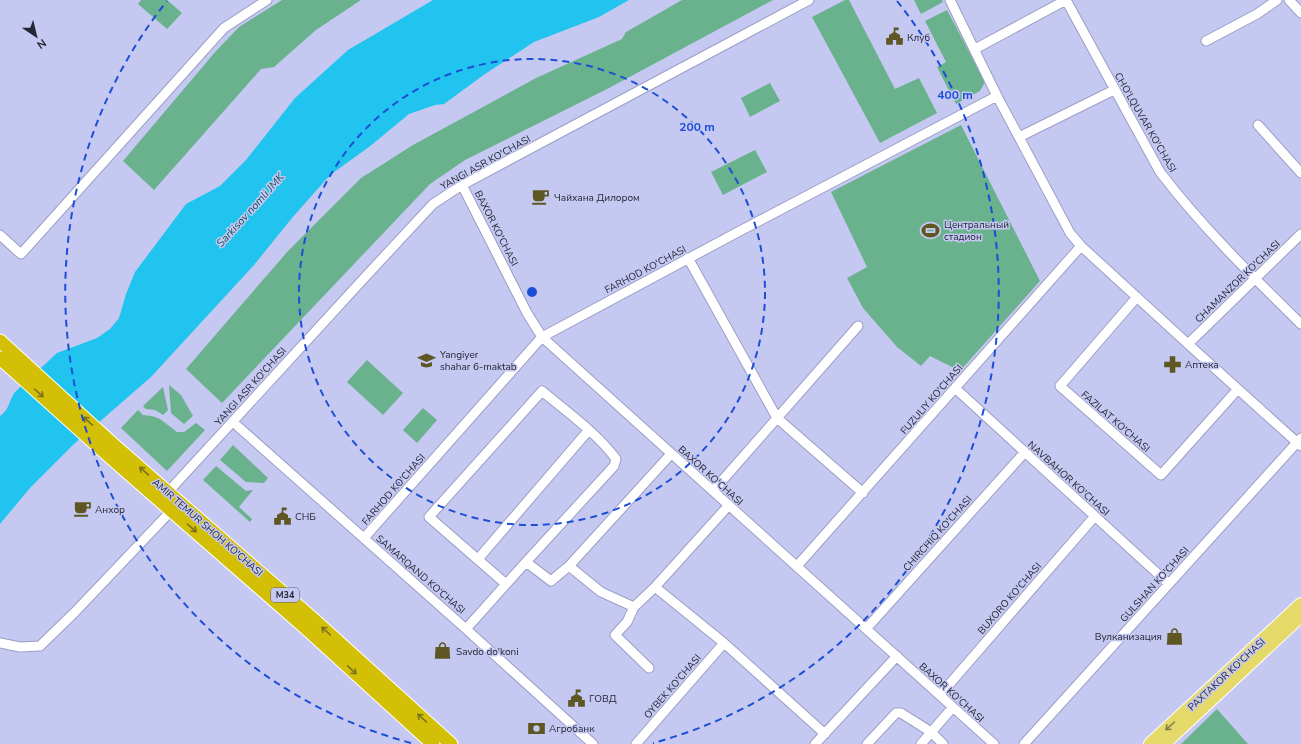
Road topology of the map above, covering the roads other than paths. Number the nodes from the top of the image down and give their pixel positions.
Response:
1 (267, 0) edge
2 (809, 0) edge
3 (950, 0) edge
4 (1066, 0) edge
5 (1278, 0) edge
6 (1289, 0) edge
7 (1301, 12) edge
8 (1206, 41) dead end
9 (975, 49) junction
10 (1114, 90) junction
11 (998, 96) junction
12 (1258, 125) dead end
13 (1019, 137) junction
14 (1301, 173) edge
15 (462, 185) junction
16 (1301, 234) edge
17 (0, 235) edge
18 (1081, 246) junction
19 (688, 258) junction
20 (1255, 278) junction
21 (1136, 297) junction
22 (1301, 324) edge
23 (858, 326) dead end
24 (542, 337) junction
25 (0, 340) edge
26 (1188, 344) junction
27 (0, 358) edge
28 (14, 362) junction
29 (955, 388) junction
30 (1238, 389) junction
31 (777, 418) junction
32 (233, 422) junction
33 (588, 431) junction
34 (1300, 442) edge
35 (113, 452) junction
36 (1025, 452) junction
37 (671, 454) junction
38 (713, 491) junction
39 (168, 492) junction
40 (863, 493) junction
41 (729, 506) junction
42 (172, 510) junction
43 (1095, 516) junction
44 (364, 538) junction
45 (478, 560) junction
46 (526, 562) junction
47 (569, 566) junction
48 (797, 566) junction
49 (506, 584) junction
50 (1169, 584) junction
51 (655, 587) junction
52 (1301, 604) edge
53 (634, 607) junction
54 (1301, 616) edge
55 (466, 629) junction
56 (866, 629) junction
57 (0, 643) edge
58 (724, 643) junction
59 (897, 656) junction
60 (649, 668) dead end
61 (940, 695) junction
62 (953, 707) junction
63 (930, 732) junction
64 (825, 734) junction
65 (433, 744) edge
66 (451, 744) edge
67 (593, 744) edge
68 (636, 744) edge
69 (815, 744) edge
70 (867, 744) edge
71 (921, 744) edge
72 (943, 744) edge
73 (994, 744) edge
74 (1024, 744) edge
75 (1150, 744) edge
76 (1164, 744) edge

1 - 17 street
2 - 15 street, YANGI ASR KO'CHASI
3 - 9 street
4 - 9 street
4 - 10 street, CHO‘LQUVAR KO'CHASI
5 - 8 street
6 - 7 street
9 - 11 street
10 - 13 street
10 - 20 street, CHO‘LQUVAR KO'CHASI
11 - 13 street
11 - 19 street, FARHOD KO'CHASI
12 - 14 street
13 - 18 street
15 - 24 street, BAXOR KO'CHASI
15 - 32 street, YANGI ASR KO'CHASI
16 - 20 street, CHAMANZOR KO'CHASI
18 - 21 street
18 - 29 street, FUZULIY KO'CHASI
19 - 24 street, FARHOD KO'CHASI
19 - 31 street
20 - 22 street, CHO‘LQUVAR KO'CHASI
20 - 26 street, CHAMANZOR KO'CHASI
21 - 26 street
21 - 30 street, FAZILAT KO'CHASI
23 - 31 street
24 - 37 street, BAXOR KO'CHASI
24 - 44 street, FARHOD KO'CHASI
25 - 28 highway, AMIR TEMUR SHOH KO'CHASI / M34
26 - 30 street
27 - 28 highway, AMIR TEMUR SHOH KO'CHASI / M34
28 - 35 highway, AMIR TEMUR SHOH KO'CHASI / M34
29 - 36 street, NAVBAHOR KO'CHASI
29 - 40 street, FUZULIY KO'CHASI
30 - 34 street
31 - 38 street
31 - 40 street
32 - 39 street, YANGI ASR KO'CHASI
32 - 44 street, SAMARQAND KO‘CHASI
33 - 45 street
33 - 45 street
33 - 46 street
34 - 50 street, GULSHAN KO'CHASI
39 -> 35 highway, AMIR TEMUR SHOH KO'CHASI / M34
35 - 42 highway, AMIR TEMUR SHOH KO'CHASI / M34
36 - 43 street, NAVBAHOR KO'CHASI
36 - 56 street, CHIRCHIQ KO'CHASI
37 - 38 street, BAXOR KO'CHASI
37 - 47 street
38 - 41 street, BAXOR KO'CHASI
66 -> 39 highway, AMIR TEMUR SHOH KO'CHASI / M34
40 - 48 street, FUZULIY KO'CHASI
41 - 48 street, BAXOR KO'CHASI
41 - 51 street
42 - 57 street
42 -> 65 highway, AMIR TEMUR SHOH KO'CHASI / M34
43 - 50 street, NAVBAHOR KO'CHASI
43 - 61 street, BUXORO KO'CHASI
44 - 55 street, SAMARQAND KO‘CHASI
45 - 49 street
46 - 47 street
46 - 49 street
47 - 53 street
48 - 56 street, BAXOR KO'CHASI
49 - 55 street
50 - 74 street, GULSHAN KO'CHASI
51 - 53 street
51 - 58 street
52 -> 75 main road, PAXTAKOR KO'CHASI
53 - 60 street
54 - 76 main road, PAXTAKOR KO'CHASI
55 - 67 street, SAMARQAND KO‘CHASI
56 - 59 street, BAXOR KO'CHASI
58 - 64 street
58 - 68 street, OYBEK KO'CHASI
59 - 61 street, BAXOR KO'CHASI
59 - 64 street
61 - 62 street, BAXOR KO'CHASI
62 - 63 street
62 - 73 street, BAXOR KO'CHASI
63 - 70 street
63 - 71 street
63 - 72 street
64 - 69 street

